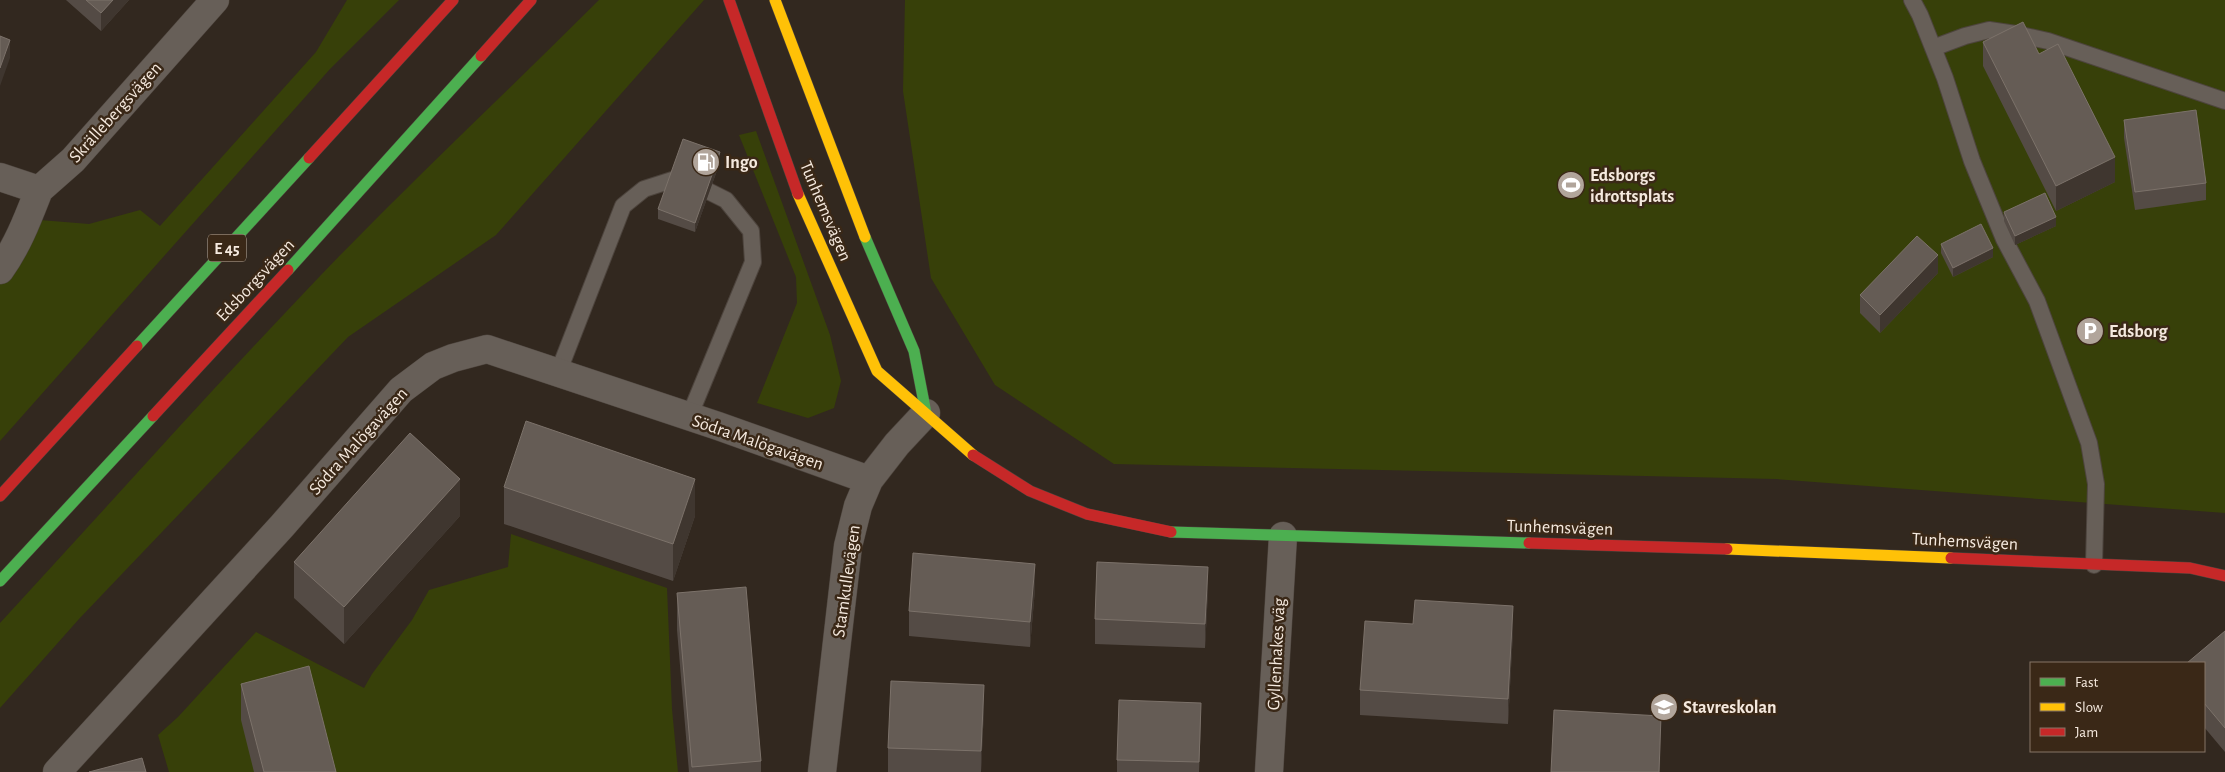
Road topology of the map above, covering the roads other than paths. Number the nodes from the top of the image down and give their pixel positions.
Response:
1 (215, 0) edge
2 (453, 0) edge
3 (531, 0) edge
4 (729, 0) edge
5 (774, 0) edge
6 (1912, 0) edge
7 (1933, 48) junction
8 (2225, 101) edge
9 (0, 177) edge
10 (39, 190) junction
11 (0, 270) edge
12 (558, 373) junction
13 (926, 413) junction
14 (689, 417) junction
15 (869, 480) junction
16 (0, 496) edge
17 (1283, 536) junction
18 (2094, 565) junction
19 (2225, 576) edge
20 (0, 581) edge
21 (57, 772) edge
22 (822, 772) edge
23 (1269, 772) edge

1 - 10 street, Skrällebergsvägen
2 - 16 main road, E 45
3 - 20 main road, Edsborgsvägen
4 - 13 main road, Tunhemsvägen
5 - 13 main road, Tunhemsvägen
6 - 7 lane
7 - 8 lane
7 - 18 lane
9 - 10 street
10 - 11 street
12 - 14 street, Södra Malögavägen
12 - 14 lane
12 - 21 street, Södra Malögavägen
13 - 15 street, Stamkullevägen
13 - 17 main road, Tunhemsvägen
14 - 15 street, Södra Malögavägen
15 - 22 street, Stamkullevägen
17 - 18 main road, Tunhemsvägen
17 - 23 street, Gyllenhakes väg
18 - 19 main road, Tunhemsvägen

